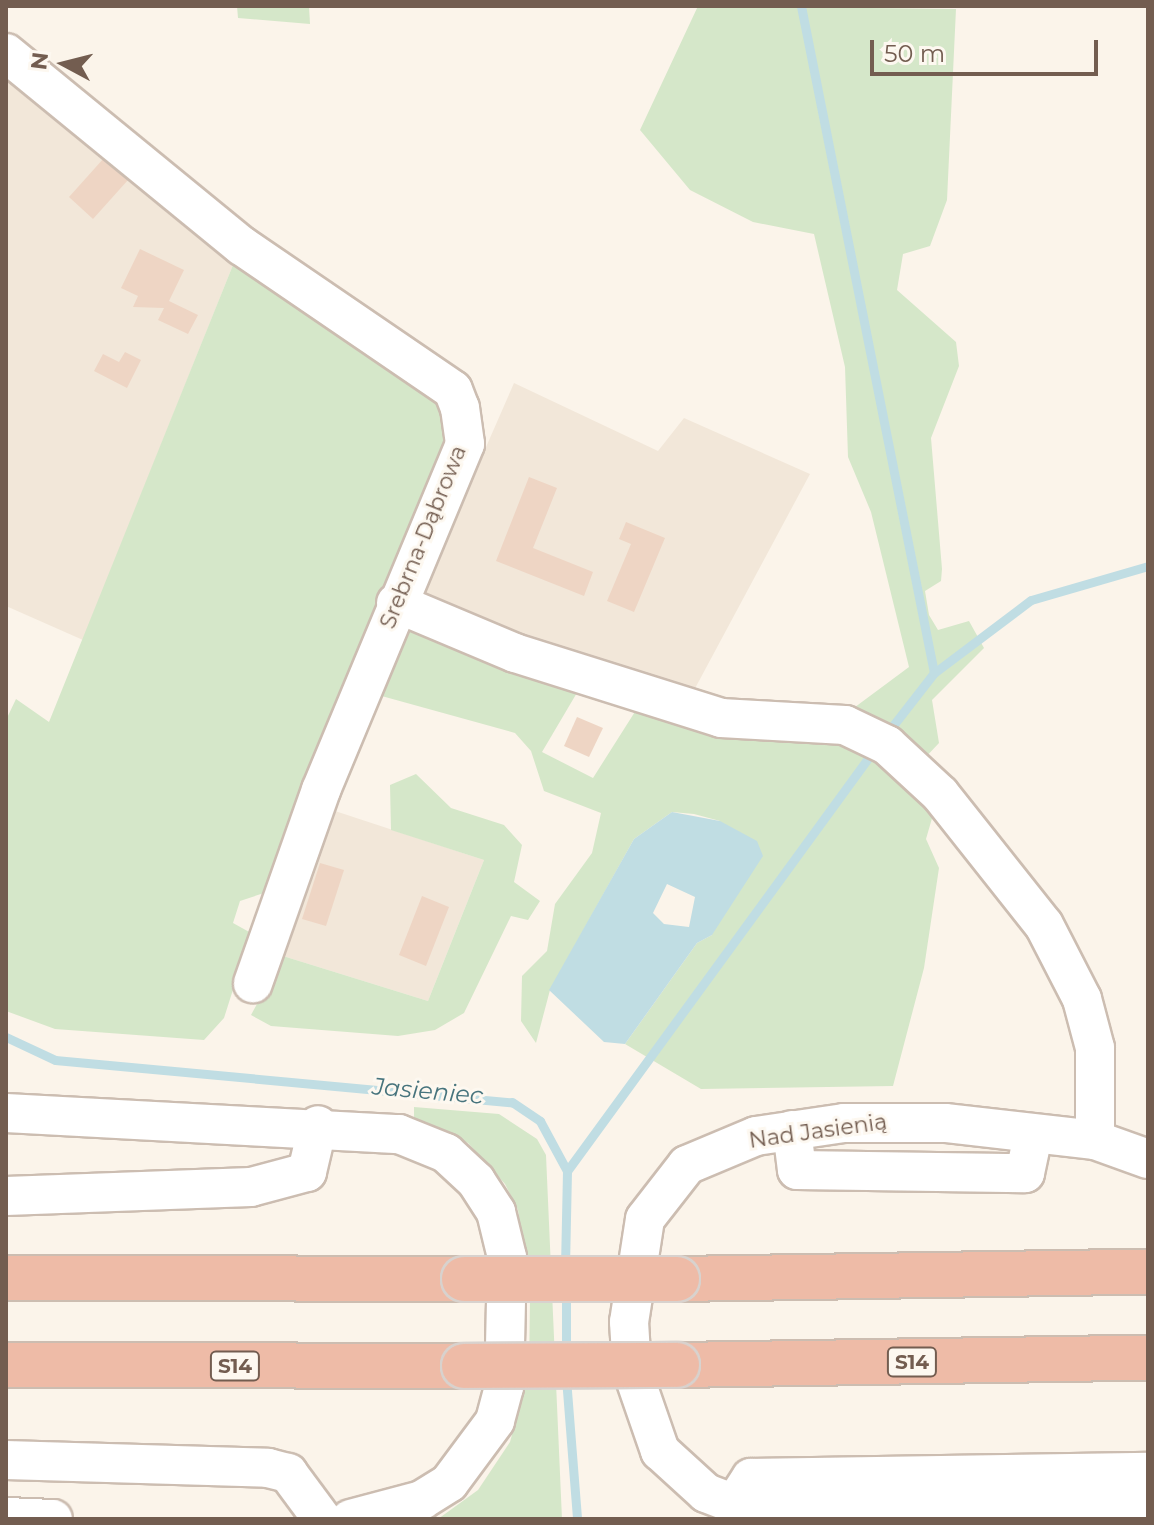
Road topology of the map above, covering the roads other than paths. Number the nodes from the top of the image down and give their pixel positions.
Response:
1 (6, 53) edge
2 (396, 603) junction
3 (253, 983) dead end
4 (6, 1113) edge
5 (318, 1125) junction
6 (792, 1130) junction
7 (1033, 1135) junction
8 (1095, 1140) junction
9 (1148, 1159) edge
10 (6, 1196) edge
11 (1148, 1272) edge
12 (6, 1278) edge
13 (1148, 1358) edge
14 (6, 1365) edge
15 (6, 1460) edge
16 (1148, 1472) edge
17 (734, 1504) junction
18 (1148, 1508) edge
19 (6, 1517) edge
20 (53, 1519) edge
21 (322, 1519) edge
22 (350, 1519) edge

1 - 2 street, Srebrna-Dąbrowa
2 - 3 street, Srebrna-Dąbrowa
2 - 8 street
4 - 5 street
5 - 10 street
5 - 22 street
6 - 7 street, Nad Jasienią
6 - 7 street
6 - 17 street, Nad Jasienią
7 - 8 street, Nad Jasienią
8 - 9 street, Nad Jasienią
11 - 12 highway, bridge
13 - 14 highway, S14, bridge
15 - 21 street
16 - 17 street
17 - 18 street, Nad Jasienią
19 - 20 street

